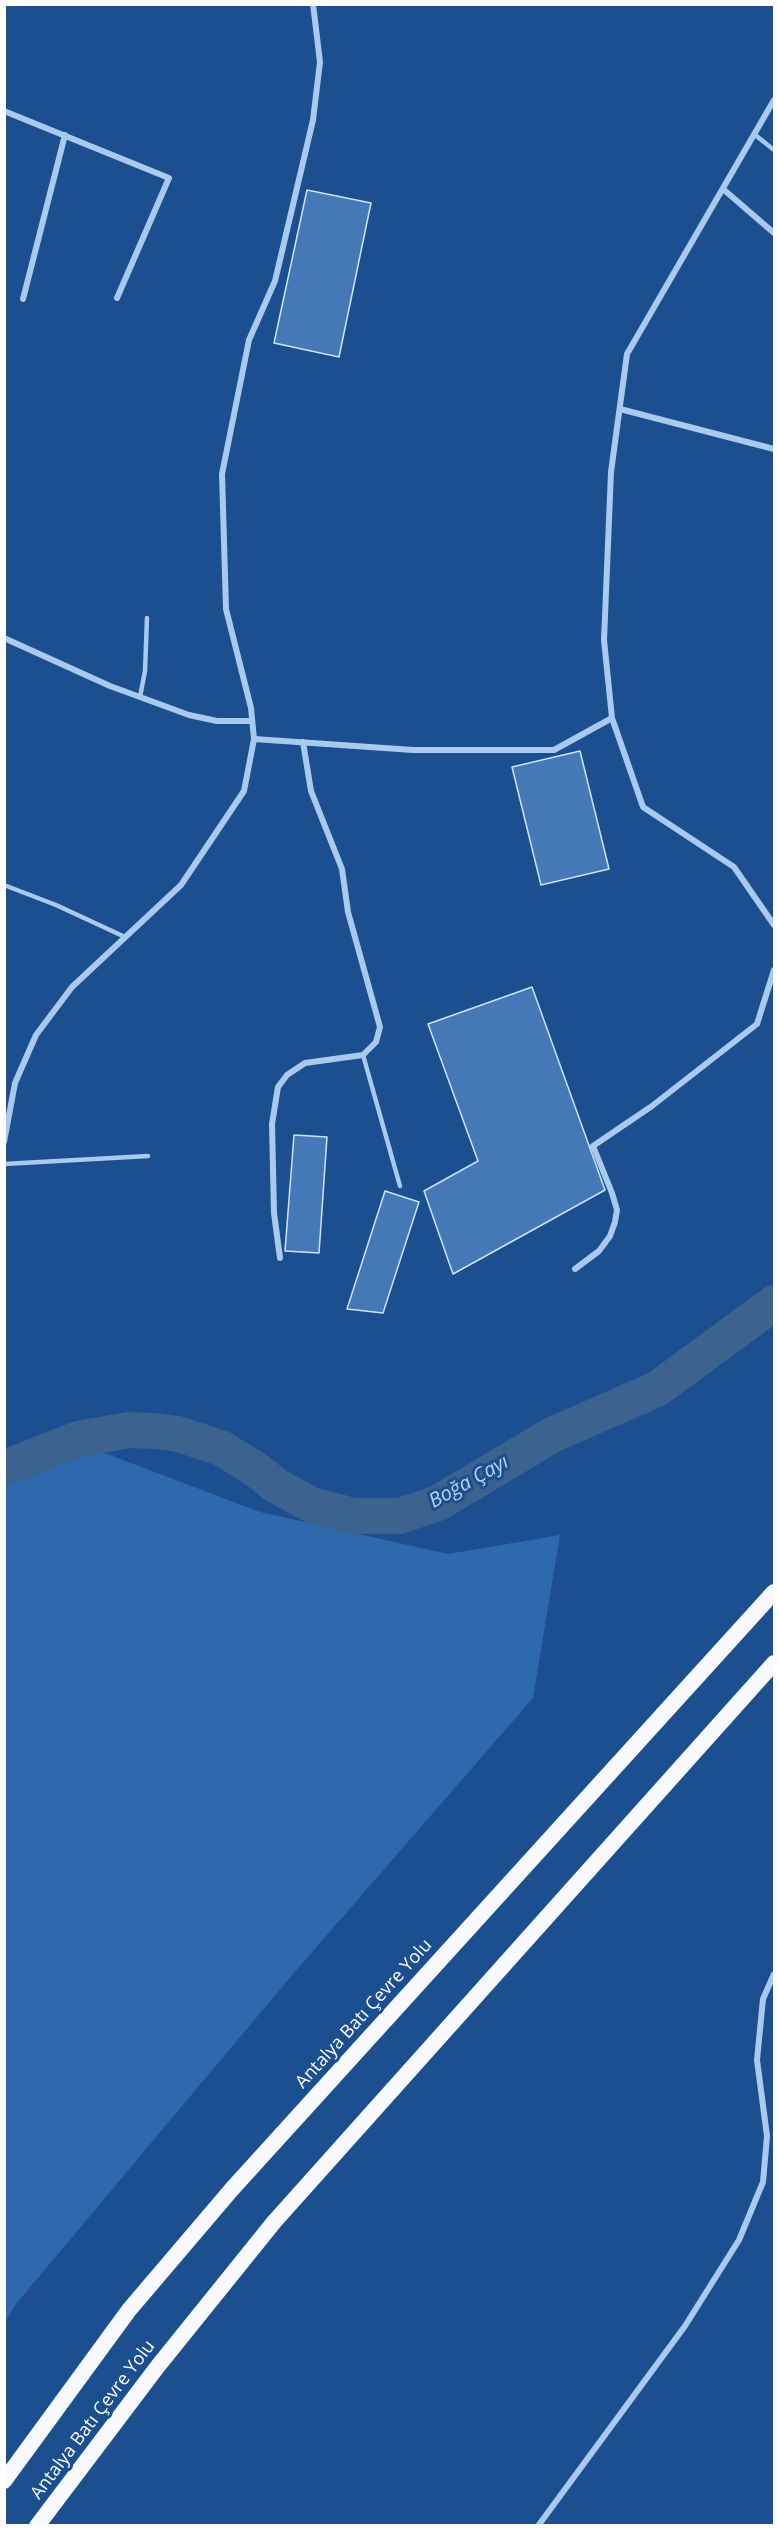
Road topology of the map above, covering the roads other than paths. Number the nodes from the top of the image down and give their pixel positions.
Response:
1 (313, 4) edge
2 (774, 100) edge
3 (4, 111) edge
4 (754, 134) junction
5 (65, 135) junction
6 (774, 150) edge
7 (723, 189) junction
8 (774, 233) edge
9 (117, 298) dead end
10 (23, 299) dead end
11 (620, 409) junction
12 (774, 449) edge
13 (147, 618) dead end
14 (4, 638) edge
15 (140, 697) junction
16 (612, 718) junction
17 (252, 721) junction
18 (254, 739) junction
19 (303, 742) junction
20 (4, 885) edge
21 (774, 925) edge
22 (125, 937) junction
23 (774, 970) edge
24 (363, 1055) junction
25 (4, 1142) edge
26 (148, 1156) dead end
27 (4, 1164) edge
28 (400, 1186) dead end
29 (280, 1258) dead end
30 (575, 1269) dead end
31 (774, 1592) edge
32 (774, 1663) edge
33 (774, 1974) edge
34 (4, 2481) edge
35 (37, 2526) edge
36 (538, 2526) edge

1 - 17 street
2 - 4 street
3 - 5 street
4 - 6 lane
4 - 7 street
5 - 9 street
5 - 10 street
7 - 8 street
7 - 11 street
11 - 12 street
11 - 16 street
13 - 15 lane
14 - 15 street
15 - 17 street
16 - 19 street
16 - 21 street
17 - 18 street
18 - 19 street
18 - 22 street
19 - 24 street
20 - 22 lane
22 - 25 street
23 - 30 street
24 - 28 lane
24 - 29 street
26 - 27 lane
31 - 34 highway, Antalya Batı Çevre Yolu
32 - 35 highway, Antalya Batı Çevre Yolu
33 - 36 street

